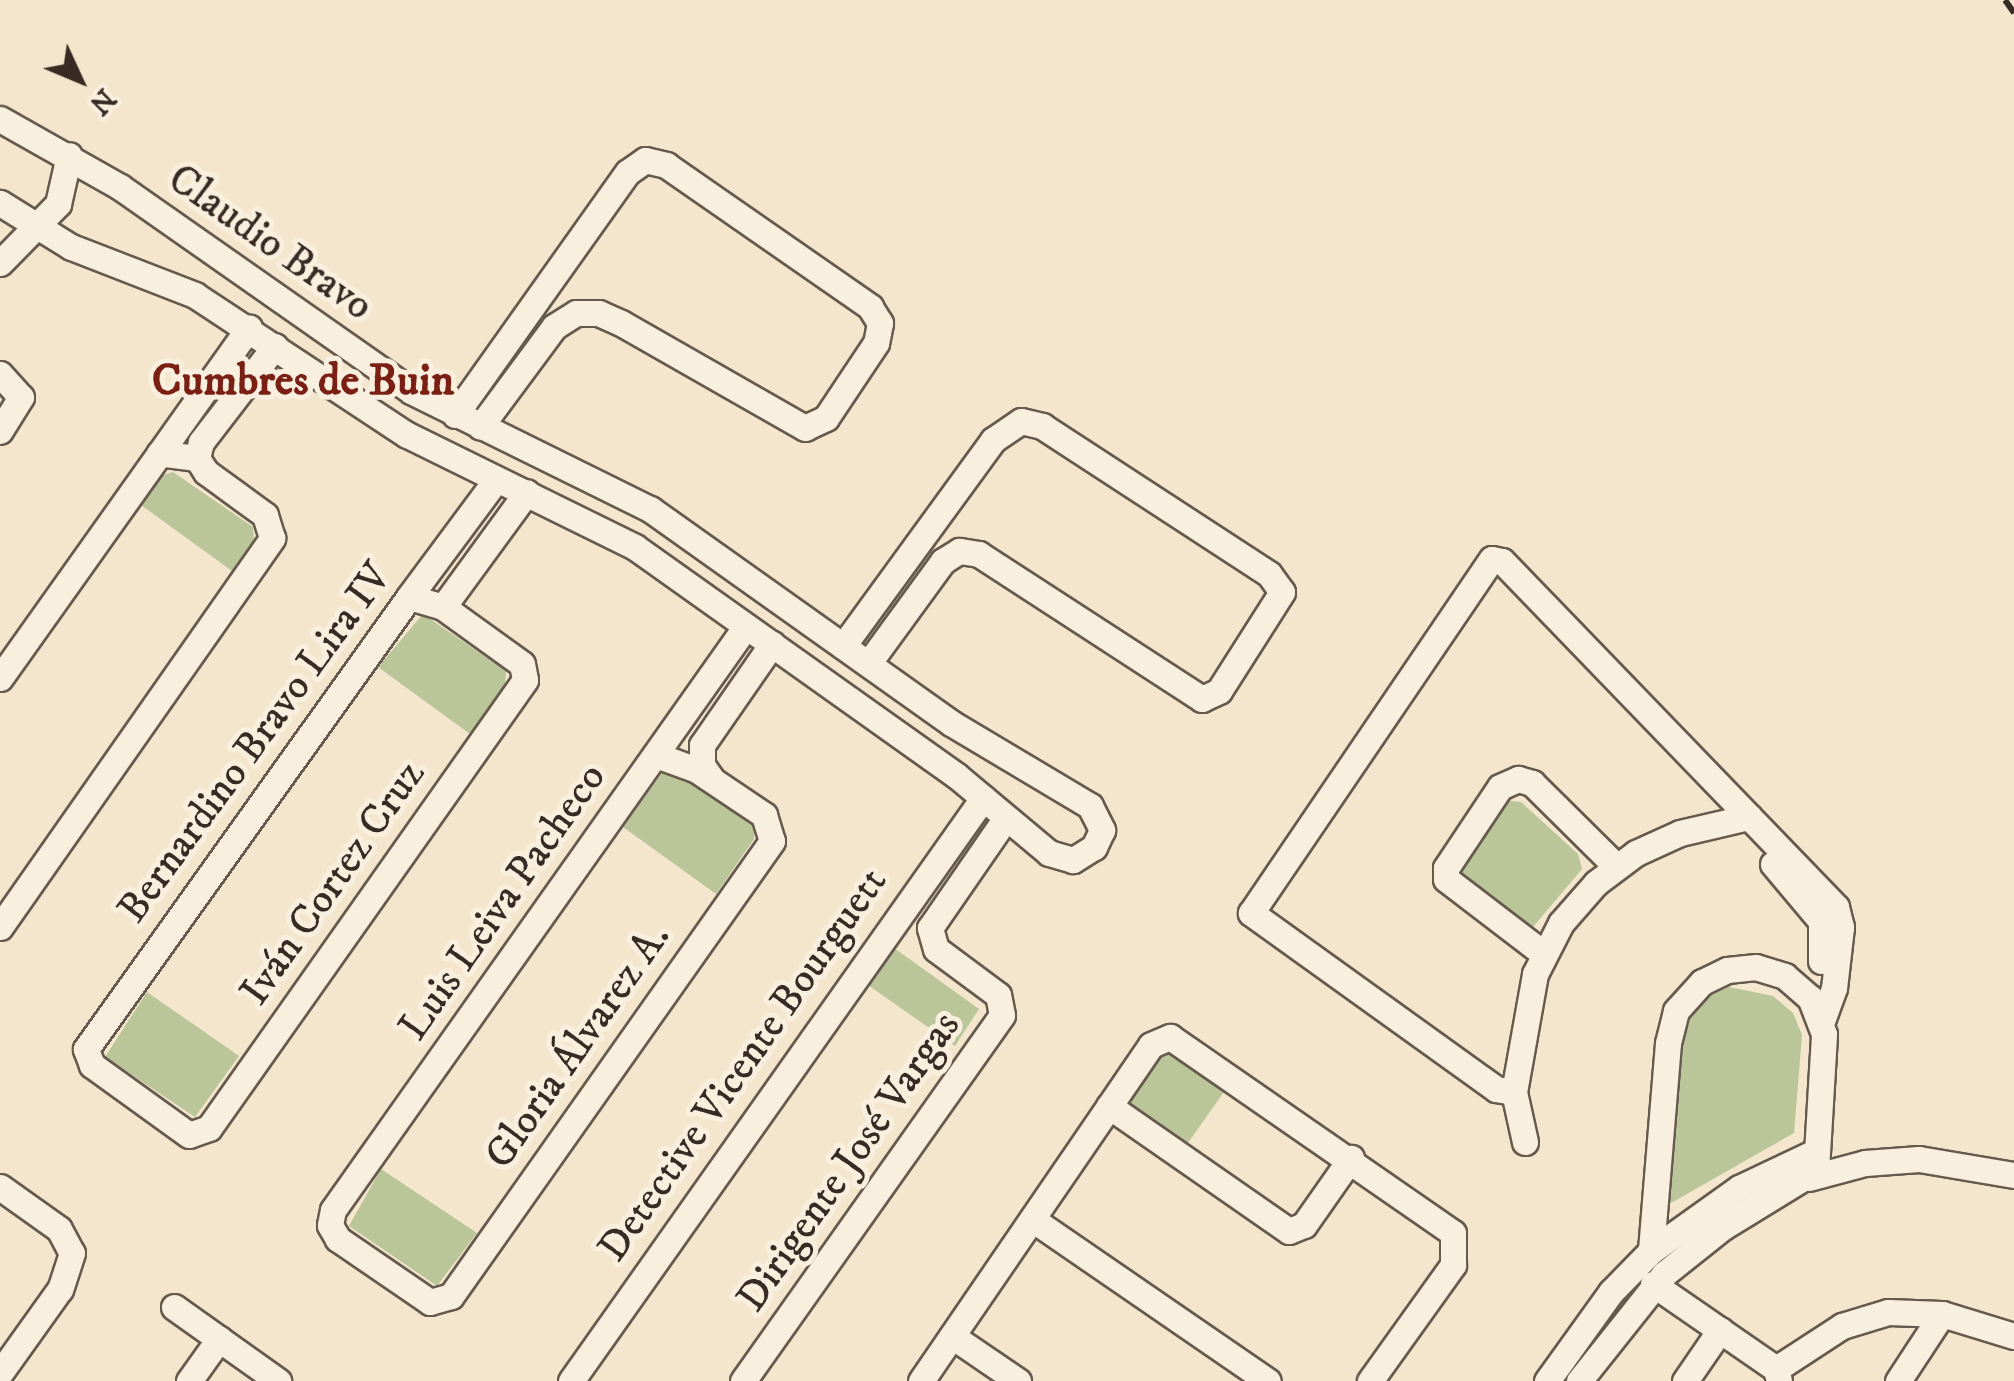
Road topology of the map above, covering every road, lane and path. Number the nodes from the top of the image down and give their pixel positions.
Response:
1 (0, 119) edge
2 (69, 156) junction
3 (3, 210) edge
4 (36, 229) junction
5 (0, 263) edge
6 (552, 278) junction
7 (576, 312) junction
8 (248, 328) junction
9 (275, 346) junction
10 (0, 374) edge
11 (423, 398) junction
12 (455, 414) junction
13 (480, 427) junction
14 (0, 431) edge
15 (407, 435) junction
16 (159, 453) junction
17 (197, 458) junction
18 (496, 480) junction
19 (527, 492) junction
20 (948, 505) junction
21 (690, 536) junction
22 (925, 536) junction
23 (956, 554) junction
24 (667, 568) junction
25 (409, 598) junction
26 (443, 607) junction
27 (746, 626) junction
28 (772, 644) junction
29 (843, 646) junction
30 (868, 664) junction
31 (0, 678) edge
32 (952, 723) junction
33 (656, 755) junction
34 (928, 755) junction
35 (710, 778) junction
36 (983, 798) junction
37 (1006, 818) junction
38 (1740, 818) junction
39 (1616, 866) junction
40 (0, 928) edge
41 (884, 932) junction
42 (936, 945) junction
43 (1544, 954) junction
44 (1816, 1009) junction
45 (1514, 1092) junction
46 (1109, 1106) junction
47 (197, 1136) joint
48 (1525, 1142) dead end
49 (1815, 1152) junction
50 (1352, 1158) junction
51 (2014, 1175) edge
52 (1810, 1178) junction
53 (0, 1187) edge
54 (1032, 1218) junction
55 (1651, 1250) junction
56 (1653, 1284) junction
57 (438, 1302) joint
58 (174, 1307) dead end
59 (1942, 1314) junction
60 (1720, 1330) junction
61 (952, 1336) junction
62 (2014, 1336) edge
63 (220, 1340) junction
64 (1578, 1367) edge
65 (0, 1374) edge
66 (1778, 1375) edge
67 (190, 1381) edge
68 (278, 1381) edge
69 (571, 1381) edge
70 (742, 1381) edge
71 (921, 1381) edge
72 (1018, 1381) edge
73 (1268, 1381) edge
74 (1370, 1381) edge
75 (1547, 1381) edge
76 (1684, 1381) edge
77 (1898, 1381) edge

1 - 2 street, Claudio Bravo
2 - 4 street
2 - 11 street, Claudio Bravo
3 - 4 street, Claudio Bravo
4 - 5 street
4 - 8 street, Claudio Bravo
6 - 7 street
6 - 7 street
6 - 12 street
7 - 13 street
8 - 9 street, Claudio Bravo
8 - 16 street
9 - 15 street, Claudio Bravo
9 - 17 street
10 - 14 street
11 - 12 street, Claudio Bravo
11 - 15 street
12 - 13 street, Claudio Bravo
13 - 21 street, Claudio Bravo
15 - 18 street, Claudio Bravo
16 - 17 street
16 - 31 street
17 - 40 street
18 - 19 street, Claudio Bravo
18 - 25 street, Bernardino Bravo Lira IV
19 - 24 street, Claudio Bravo
19 - 26 street, Bernardino Bravo Lira IV
20 - 22 street
20 - 23 street
20 - 23 street
21 - 24 street
21 - 29 street, Claudio Bravo
22 - 23 street
22 - 29 street
23 - 30 street
24 - 27 street, Claudio Bravo
25 - 26 street
25 - 47 street, Bernardino Bravo Lira IV
26 - 47 street, Iván Cortez Cruz
27 - 28 street, Claudio Bravo
27 - 33 street, Luis Leiva Pacheco
28 - 34 street, Claudio Bravo
28 - 35 street
29 - 30 street, Claudio Bravo
30 - 32 street, Claudio Bravo
32 - 34 street
32 - 37 street, Claudio Bravo
33 - 35 street
33 - 57 street, Luis Leiva Pacheco
34 - 36 street, Claudio Bravo
35 - 57 street, Gloria Álvarez A.
36 - 37 street, Claudio Bravo
36 - 41 street, Detective Vicente Bourguett
37 - 42 street, Detective Vicente Bourguett
38 - 39 street
38 - 44 street
38 - 45 street
39 - 43 street
39 - 43 street
41 - 42 street, Dirigente José Vargas
41 - 69 street, Detective Vicente Bourguett
42 - 70 street, Dirigente José Vargas
43 - 45 street
44 - 49 street
44 - 55 street
45 - 48 street
46 - 50 street
46 - 50 street
46 - 54 street
49 - 52 street
49 - 55 street
50 - 74 street
51 - 52 street
52 - 56 street
53 - 65 street
54 - 61 street
54 - 73 street
55 - 64 street
56 - 60 street
56 - 64 street
58 - 63 street
59 - 62 street
59 - 66 street
59 - 77 street
60 - 66 street
60 - 76 street
61 - 71 street
61 - 72 street
63 - 67 street
63 - 68 street
64 - 75 street

